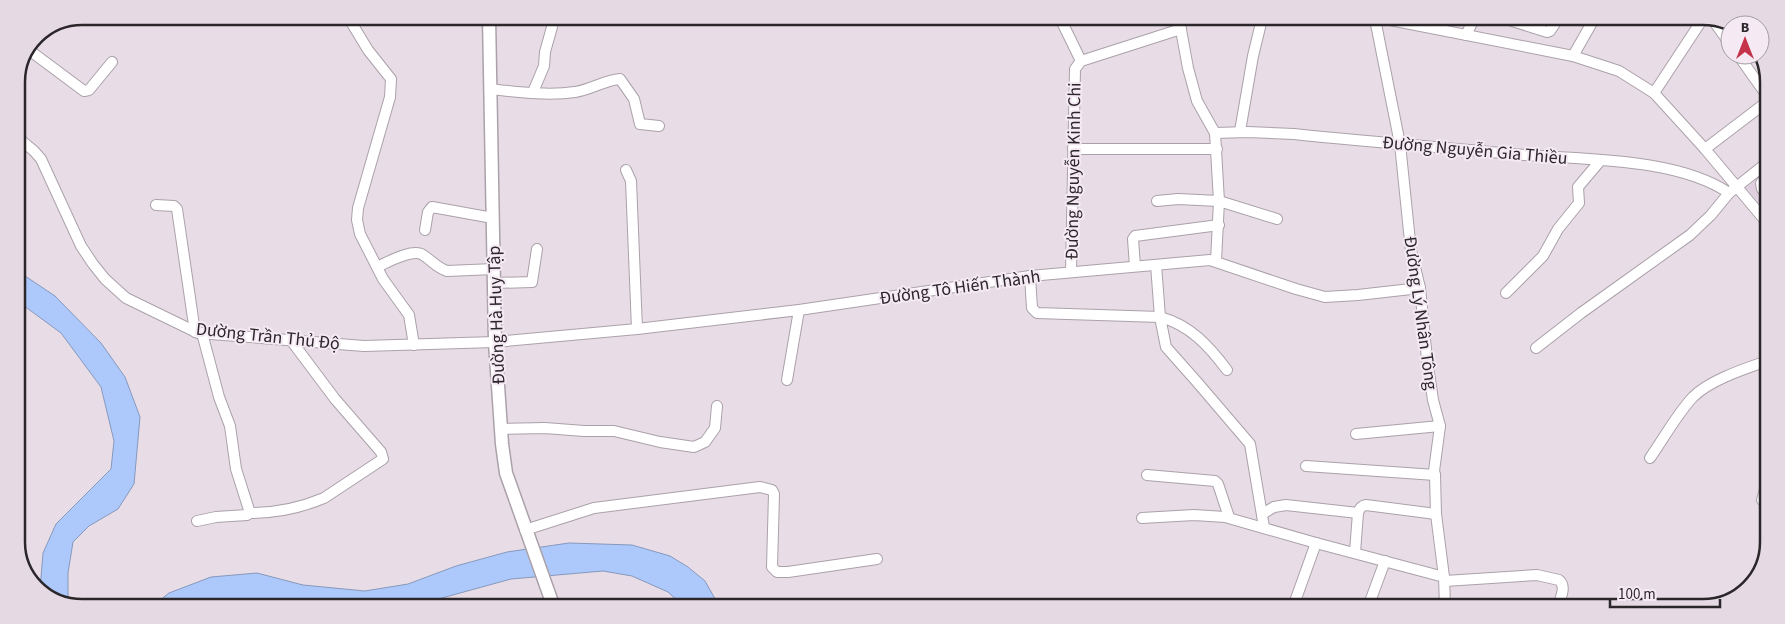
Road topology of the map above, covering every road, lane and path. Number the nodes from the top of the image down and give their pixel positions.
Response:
1 (352, 25) edge
2 (489, 25) edge
3 (1063, 25) edge
4 (1177, 25) edge
5 (1180, 25) edge
6 (1261, 25) edge
7 (1376, 25) edge
8 (1415, 25) edge
9 (1471, 25) edge
10 (1525, 25) edge
11 (1554, 25) edge
12 (1591, 25) edge
13 (1699, 25) edge
14 (552, 27) dead end
15 (1466, 35) junction
16 (33, 53) edge
17 (1573, 56) junction
18 (1081, 61) junction
19 (112, 62) dead end
20 (1745, 65) edge
21 (1760, 87) edge
22 (490, 89) junction
23 (533, 92) junction
24 (1654, 93) junction
25 (1760, 105) edge
26 (659, 126) dead end
27 (1216, 132) junction
28 (1240, 132) junction
29 (25, 144) edge
30 (1400, 144) junction
31 (1216, 149) junction
32 (1705, 149) junction
33 (1073, 150) junction
34 (1600, 161) junction
35 (1760, 169) edge
36 (626, 170) dead end
37 (1738, 187) junction
38 (1729, 194) junction
39 (1157, 201) dead end
40 (1219, 201) junction
41 (156, 205) dead end
42 (1760, 214) edge
43 (493, 218) junction
44 (1277, 219) dead end
45 (1219, 225) junction
46 (425, 230) dead end
47 (537, 249) dead end
48 (1216, 261) junction
49 (1156, 265) junction
50 (1135, 266) junction
51 (377, 267) junction
52 (494, 269) junction
53 (1071, 272) junction
54 (1030, 276) junction
55 (494, 283) junction
56 (1420, 288) junction
57 (1506, 294) dead end
58 (798, 310) junction
59 (1160, 317) junction
60 (637, 329) junction
61 (198, 332) junction
62 (290, 339) junction
63 (495, 342) junction
64 (414, 345) junction
65 (1536, 348) dead end
66 (1760, 364) edge
67 (1227, 370) dead end
68 (787, 380) dead end
69 (717, 406) dead end
70 (1440, 426) junction
71 (501, 429) junction
72 (1356, 434) dead end
73 (1650, 458) dead end
74 (1306, 466) dead end
75 (1147, 475) dead end
76 (1436, 475) junction
77 (250, 513) junction
78 (1358, 513) junction
79 (1262, 514) junction
80 (1436, 514) junction
81 (1229, 517) junction
82 (1142, 518) dead end
83 (197, 521) dead end
84 (1264, 528) junction
85 (525, 530) junction
86 (1316, 543) junction
87 (1355, 552) junction
88 (876, 559) dead end
89 (1385, 561) junction
90 (1444, 579) junction
91 (551, 599) edge
92 (1296, 599) edge
93 (1371, 599) edge
94 (1445, 599) edge
95 (1560, 599) edge

1 - 51 street
2 - 22 main road, Đường Hà Huy Tập
3 - 18 street, Đường Nguyễn Kinh Chi
4 - 18 street
5 - 27 street
6 - 28 street
7 - 30 street, Đường Lý Nhân Tông
8 - 15 street
9 - 15 street
10 - 11 street
12 - 17 street
13 - 24 street
14 - 23 street
15 - 17 street
16 - 19 street
17 - 24 street
18 - 33 street, Đường Nguyễn Kinh Chi
20 - 21 street
22 - 23 street
22 - 43 main road, Đường Hà Huy Tập
23 - 26 street
24 - 32 street
25 - 32 street
27 - 28 street, Đường Nguyễn Gia Thiều
27 - 31 street
28 - 30 street, Đường Nguyễn Gia Thiều
29 - 61 street, Dường Trần Thủ Độ
30 - 34 street, Đường Nguyễn Gia Thiều
30 - 56 street, Đường Lý Nhân Tông
31 - 33 street
31 - 40 street
32 - 37 street
33 - 53 street, Đường Nguyễn Kinh Chi
34 - 38 street, Đường Nguyễn Gia Thiều
34 - 57 street
35 - 37 street
36 - 60 street
37 - 38 street
37 - 42 street
38 - 65 street
39 - 40 street
40 - 44 street
40 - 45 street
41 - 61 street
43 - 46 street
43 - 52 main road, Đường Hà Huy Tập
45 - 48 street
45 - 50 street
47 - 55 street
48 - 49 street, Đường Tô Hiến Thành
48 - 56 street, Đường Tô Hiến Thành
49 - 50 street, Đường Tô Hiến Thành
49 - 59 street
50 - 53 street, Đường Tô Hiến Thành
51 - 52 street
51 - 64 street
52 - 55 main road, Đường Hà Huy Tập
53 - 54 street, Đường Tô Hiến Thành
54 - 58 street, Đường Tô Hiến Thành
54 - 59 street
55 - 63 main road, Đường Hà Huy Tập
56 - 70 street, Đường Lý Nhân Tông
58 - 60 street, Đường Tô Hiến Thành
58 - 68 street
59 - 67 street
59 - 79 street
60 - 63 street, Đường Tô Hiến Thành
61 - 62 street, Dường Trần Thủ Độ
61 - 77 street
62 - 64 street, Dường Trần Thủ Độ
62 - 77 street
63 - 64 street, Dường Trần Thủ Độ
63 - 71 main road, Đường Hà Huy Tập
66 - 73 street
69 - 71 street
70 - 72 street
70 - 76 street, Đường Lý Nhân Tông
71 - 85 main road, Đường Hà Huy Tập
74 - 76 street
75 - 81 street
76 - 80 street, Đường Lý Nhân Tông
77 - 83 street
78 - 79 street
78 - 80 street
78 - 87 street
79 - 84 street
80 - 90 street, Đường Lý Nhân Tông
81 - 82 street
81 - 84 street
84 - 86 street
85 - 88 street
85 - 91 main road, Đường Hà Huy Tập
86 - 87 street
86 - 92 street
87 - 89 street
89 - 90 street
89 - 93 street
90 - 94 street, Đường Lý Nhân Tông
90 - 95 street

